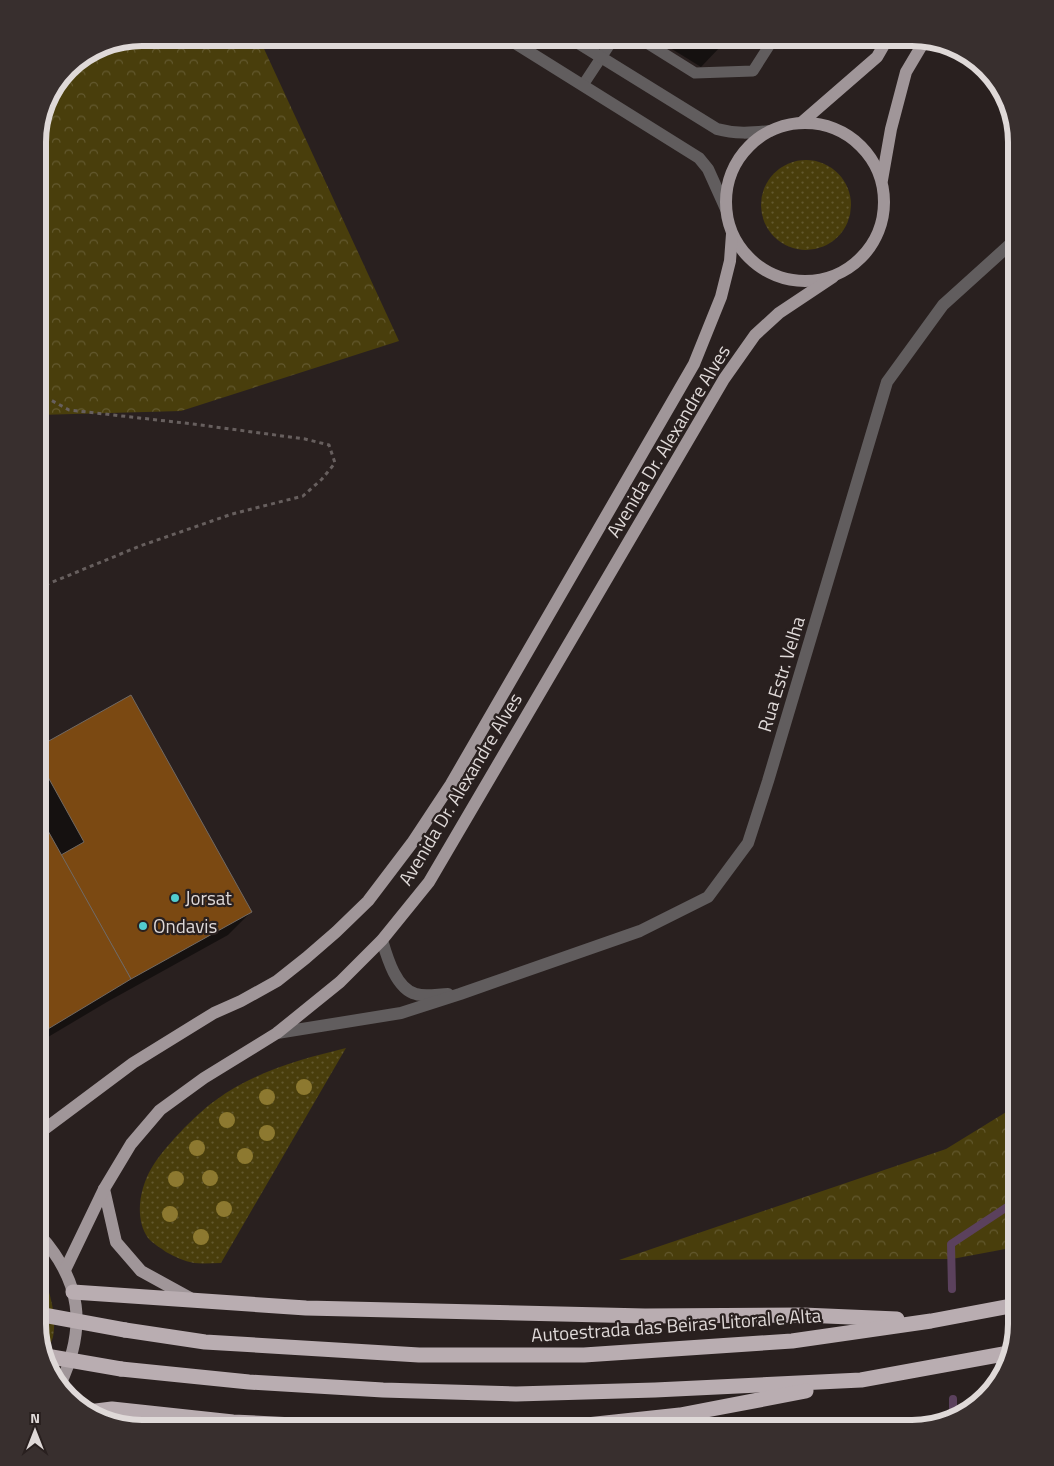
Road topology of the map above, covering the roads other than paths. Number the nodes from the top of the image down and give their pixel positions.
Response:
1 (520, 46) edge
2 (583, 46) edge
3 (609, 46) edge
4 (652, 46) edge
5 (769, 46) edge
6 (883, 46) edge
7 (921, 47) edge
8 (601, 57) junction
9 (583, 85) junction
10 (801, 123) junction
11 (770, 131) junction
12 (882, 180) junction
13 (726, 209) junction
14 (732, 234) junction
15 (1008, 246) edge
16 (833, 277) junction
17 (382, 940) junction
18 (460, 994) junction
19 (277, 1033) junction
20 (46, 1128) edge
21 (104, 1189) junction
22 (46, 1242) edge
23 (65, 1270) junction
24 (73, 1292) junction
25 (196, 1301) junction
26 (1008, 1307) edge
27 (46, 1315) edge
28 (931, 1321) junction
29 (1002, 1354) edge
30 (53, 1357) edge
31 (63, 1378) edge
32 (861, 1380) junction
33 (102, 1410) edge
34 (214, 1420) edge
35 (633, 1420) edge

1 - 9 street
2 - 8 street
3 - 8 lane
4 - 5 lane
6 - 10 main road
7 - 12 main road
8 - 9 lane
8 - 11 street
9 - 13 street
10 - 11 main road
10 - 12 main road
11 - 13 main road
12 - 16 main road
13 - 14 main road
14 - 16 main road
14 - 20 main road, Avenida Dr. Alexandre Alves
15 - 18 street, Rua Estr. Velha
16 - 17 main road, Avenida Dr. Alexandre Alves
17 - 18 street
17 - 19 main road, Avenida Dr. Alexandre Alves
18 - 19 street, Rua Estr. Velha
19 - 21 main road, Avenida Dr. Alexandre Alves
21 - 23 main road, Avenida Dr. Alexandre Alves
21 - 25 main road
22 - 23 main road
23 - 24 main road
24 - 25 highway
24 - 31 main road
25 - 28 highway
26 - 28 highway, Autoestrada das Beiras Litoral e Alta
27 - 28 highway, Autoestrada das Beiras Litoral e Alta, bridge
29 - 32 highway
30 - 32 highway, bridge
32 - 35 highway
33 - 34 highway

